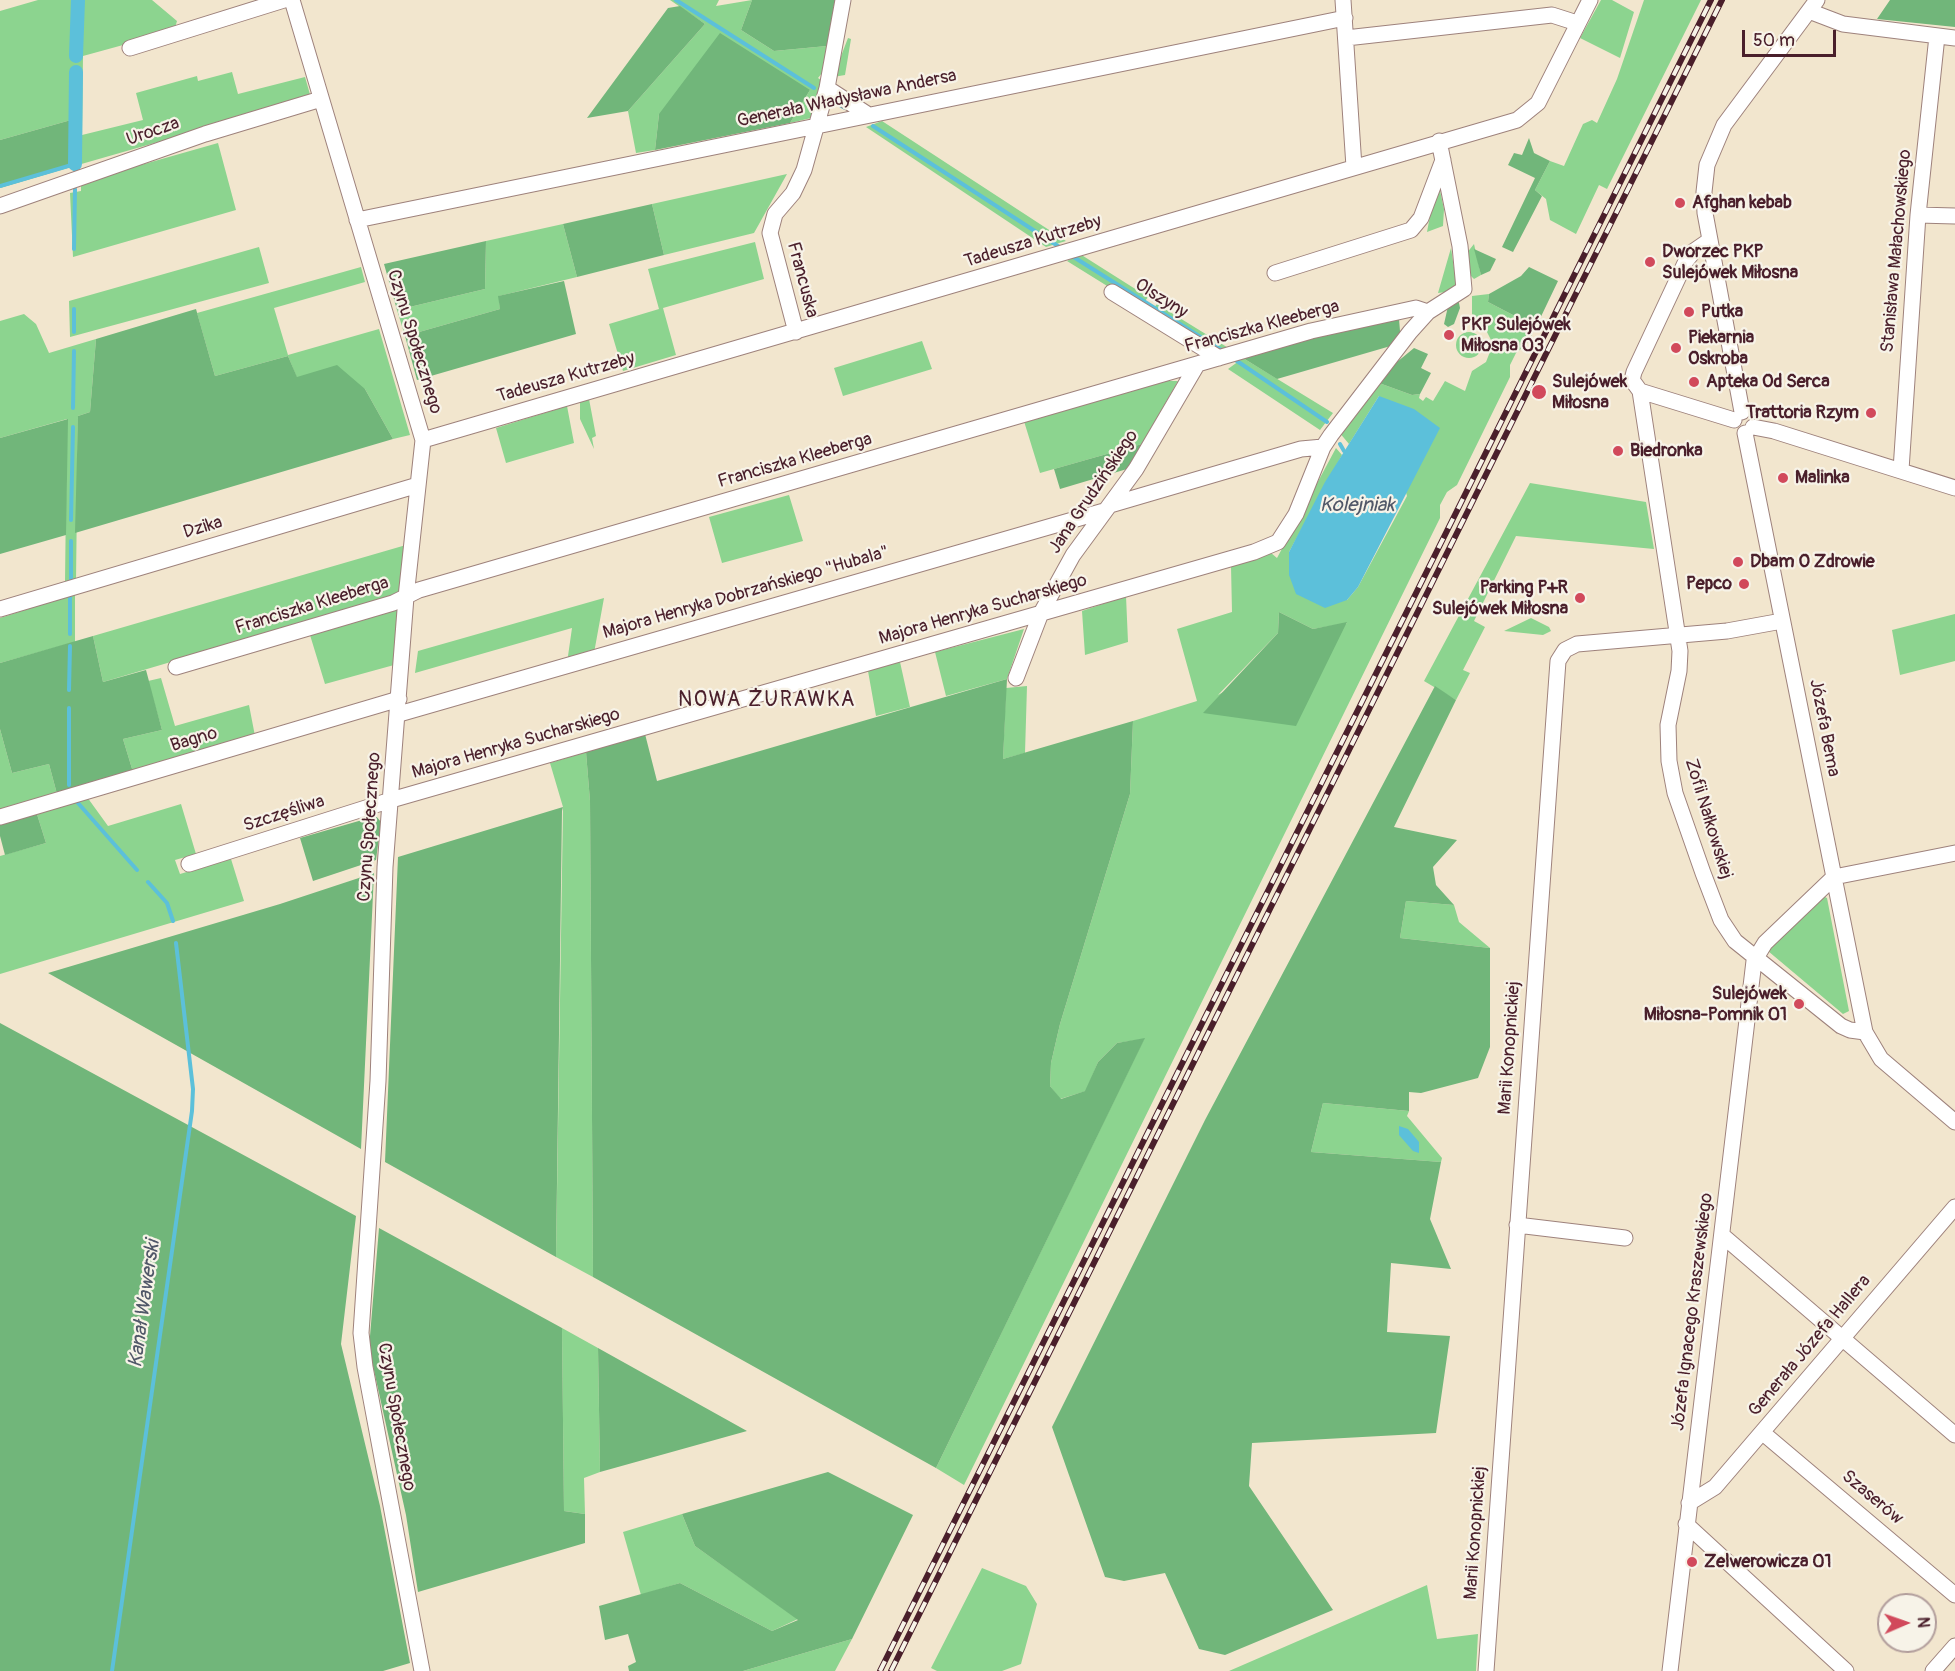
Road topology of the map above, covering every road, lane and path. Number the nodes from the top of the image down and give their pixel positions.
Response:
1 (284, 0) edge
2 (292, 0) edge
3 (843, 0) edge
4 (1343, 0) edge
5 (1590, 0) edge
6 (1813, 6) edge
7 (1345, 18) junction
8 (1577, 23) junction
9 (1937, 36) junction
10 (1346, 38) junction
11 (1955, 38) edge
12 (130, 48) dead end
13 (827, 88) junction
14 (321, 99) junction
15 (867, 114) junction
16 (815, 126) junction
17 (1439, 141) junction
18 (1443, 160) junction
19 (1354, 167) junction
20 (0, 206) edge
21 (1918, 215) junction
22 (1955, 216) edge
23 (357, 220) junction
24 (1710, 240) junction
25 (1275, 273) dead end
26 (1112, 292) dead end
27 (1428, 312) junction
28 (796, 332) junction
29 (1220, 358) junction
30 (1197, 364) junction
31 (1640, 392) junction
32 (1738, 416) junction
33 (1749, 430) junction
34 (423, 440) junction
35 (1323, 447) junction
36 (1900, 470) junction
37 (418, 484) junction
38 (1955, 488) edge
39 (1107, 508) junction
40 (406, 597) junction
41 (0, 609) edge
42 (1041, 613) junction
43 (1782, 621) junction
44 (1677, 636) junction
45 (176, 667) dead end
46 (1016, 678) dead end
47 (399, 706) junction
48 (391, 800) junction
49 (0, 817) edge
50 (1955, 854) edge
51 (189, 864) dead end
52 (1834, 877) junction
53 (1756, 957) junction
54 (1865, 1032) junction
55 (1955, 1122) edge
56 (1955, 1207) edge
57 (1517, 1225) junction
58 (1723, 1236) junction
59 (1624, 1238) dead end
60 (1745, 1256) junction
61 (1719, 1265) junction
62 (1842, 1339) junction
63 (1762, 1433) junction
64 (1955, 1435) edge
65 (1689, 1503) junction
66 (1686, 1524) junction
67 (1955, 1595) edge
68 (1955, 1646) edge
69 (422, 1671) edge
70 (1486, 1671) edge
71 (1670, 1671) edge
72 (1846, 1671) edge
73 (1933, 1671) edge

1 - 12 street
2 - 14 street, Czynu Społecznego
3 - 13 street, Francuska
4 - 7 street
5 - 8 street, Tadeusza Kutrzeby
6 - 9 street
6 - 24 street
7 - 10 street
7 - 15 street, Generała Władysława Andersa
8 - 10 street
8 - 17 street, Tadeusza Kutrzeby
9 - 11 street
9 - 21 street, Stanisława Małachowskiego
10 - 19 street
13 - 15 street
13 - 16 street, Francuska
14 - 20 street, Urocza
14 - 23 street, Czynu Społecznego
15 - 16 street, Generała Władysława Andersa
16 - 23 street, Generała Władysława Andersa
16 - 28 street, Francuska
17 - 18 street
17 - 19 street, Tadeusza Kutrzeby
18 - 25 street
18 - 27 street, Majora Henryka Sucharskiego
19 - 28 street, Tadeusza Kutrzeby
21 - 22 street
21 - 36 street, Stanisława Małachowskiego
23 - 34 street, Czynu Społecznego
24 - 31 street, Zofii Nałkowskiej
24 - 32 street
26 - 29 street, Olszyny
27 - 29 street, Franciszka Kleeberga
27 - 35 street, Majora Henryka Sucharskiego
28 - 34 street, Tadeusza Kutrzeby
29 - 30 street, Franciszka Kleeberga
30 - 39 street, Jana Grudzińskiego
30 - 40 street, Franciszka Kleeberga
31 - 32 street
31 - 44 street, Zofii Nałkowskiej
32 - 33 street
33 - 36 street
33 - 43 street, Józefa Bema
34 - 37 street, Czynu Społecznego
35 - 39 street, Majora Henryka Dobrzańskiego "Hubala"
35 - 42 street, Majora Henryka Sucharskiego
36 - 38 street
37 - 40 street, Czynu Społecznego
37 - 41 street, Dzika
39 - 42 street, Jana Grudzińskiego
39 - 47 street, Majora Henryka Dobrzańskiego "Hubala"
40 - 45 street, Franciszka Kleeberga
40 - 47 street, Czynu Społecznego
42 - 46 street, Jana Grudzińskiego
42 - 48 street, Majora Henryka Sucharskiego
43 - 44 street, Marii Konopnickiej
43 - 52 street, Józefa Bema
44 - 53 street, Zofii Nałkowskiej
44 - 57 street, Marii Konopnickiej
47 - 48 street, Czynu Społecznego
47 - 49 street, Bagno
48 - 51 street, Szczęśliwa
48 - 69 street, Czynu Społecznego
50 - 52 street
52 - 53 street
52 - 54 street, Józefa Bema
53 - 54 street, Zofii Nałkowskiej
53 - 58 street, Józefa Ignacego Kraszewskiego
54 - 55 street, Józefa Bema
56 - 62 street, Generała Józefa Hallera
57 - 59 street
57 - 70 street, Marii Konopnickiej
58 - 60 street
58 - 61 street, Józefa Ignacego Kraszewskiego
60 - 61 street
60 - 62 street
61 - 65 street, Józefa Ignacego Kraszewskiego
62 - 63 street, Generała Józefa Hallera
62 - 64 street
63 - 65 street, Generała Józefa Hallera
63 - 67 street, Szaserów
65 - 66 street, Józefa Ignacego Kraszewskiego
66 - 71 street, Józefa Ignacego Kraszewskiego
66 - 72 street
68 - 73 street

